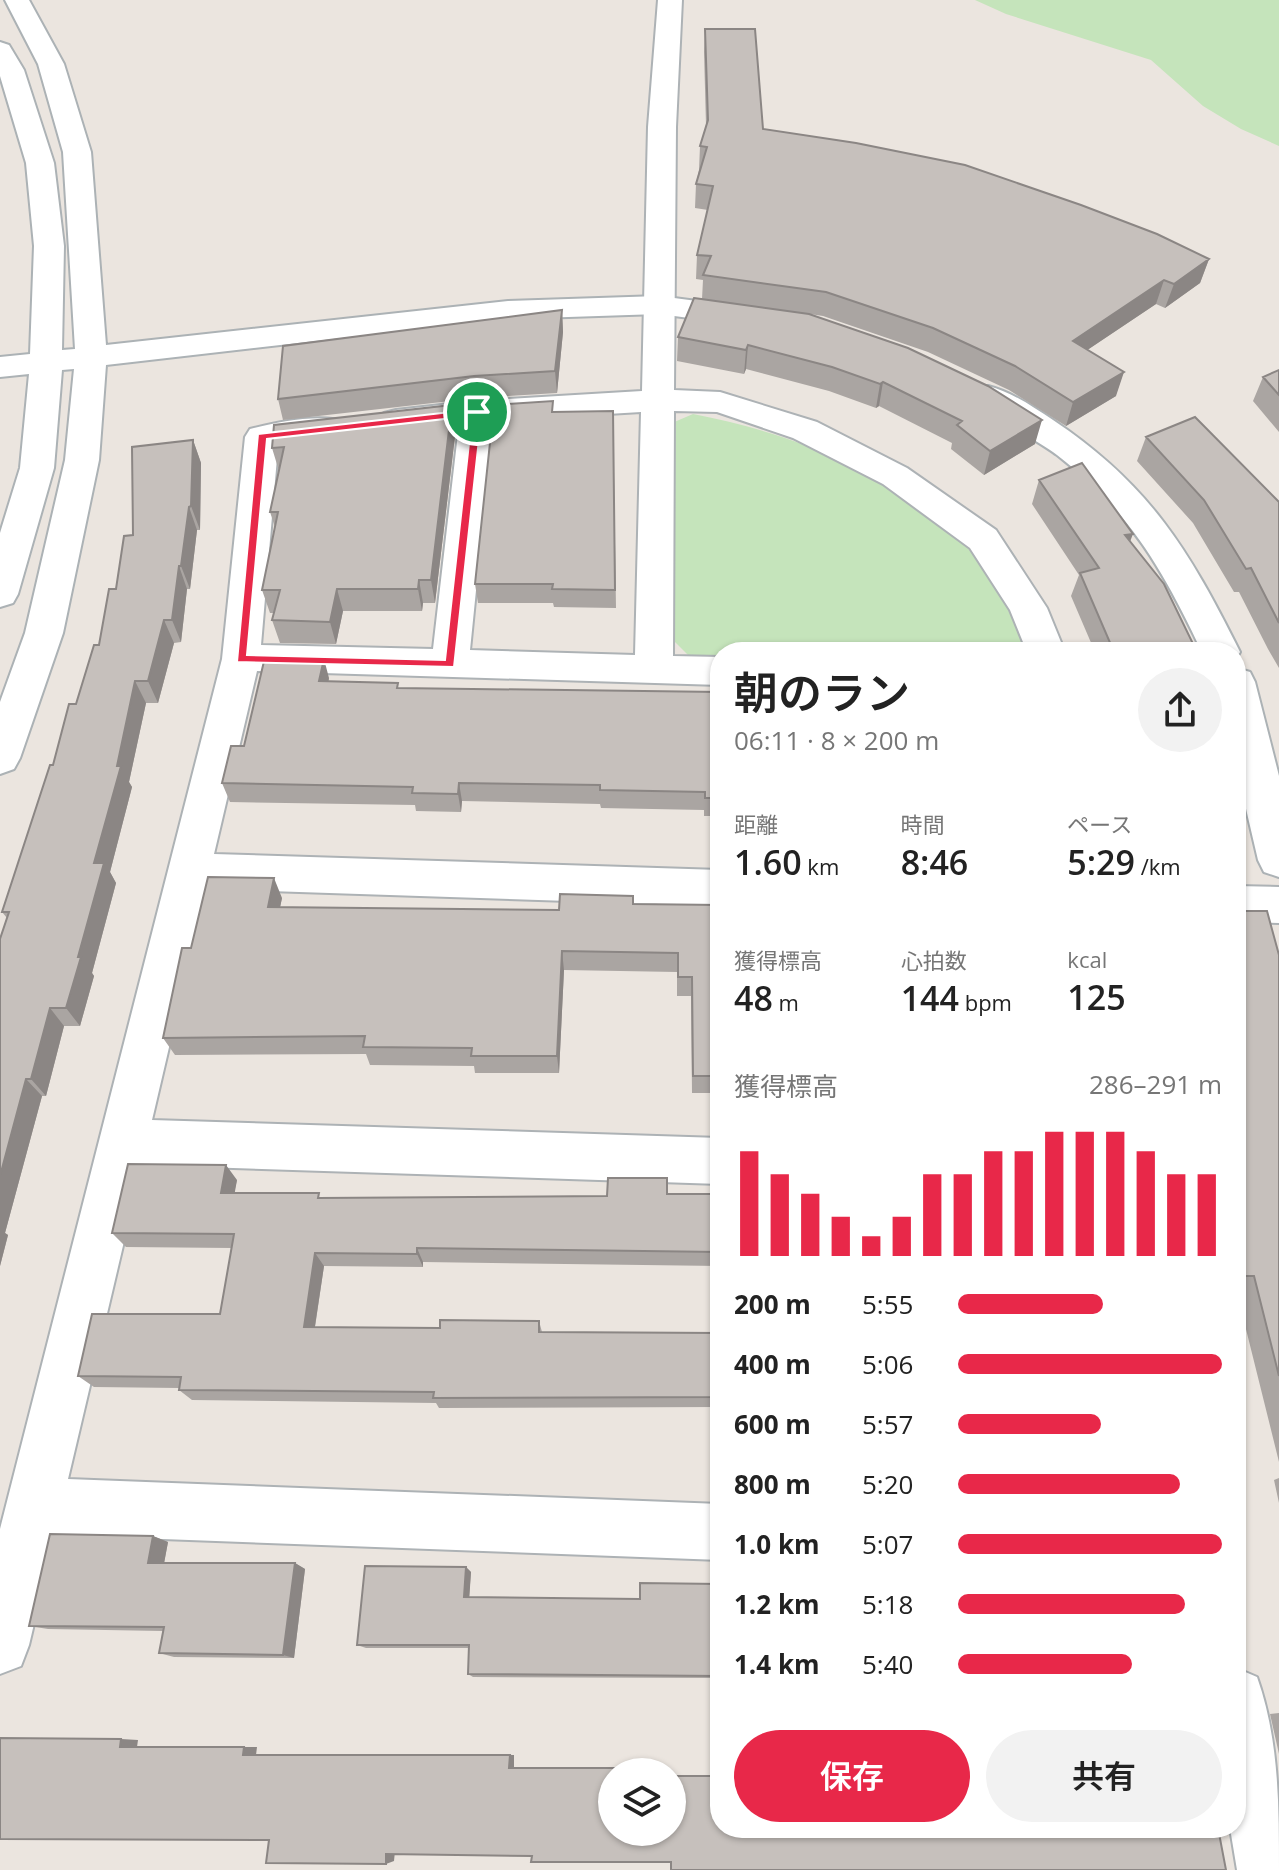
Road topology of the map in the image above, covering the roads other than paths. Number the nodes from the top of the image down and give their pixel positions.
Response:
1 (17, 0) edge
2 (670, 0) edge
3 (0, 50) edge
4 (659, 305) junction
5 (781, 322) edge
6 (91, 358) junction
7 (46, 364) junction
8 (0, 367) edge
9 (956, 381) edge
10 (660, 400) junction
11 (477, 412) junction
12 (0, 594) edge
13 (1042, 642) edge
14 (1216, 642) edge
15 (241, 659) junction
16 (450, 664) junction
17 (654, 669) junction
18 (710, 671) edge
19 (1246, 723) edge
20 (0, 758) edge
21 (1279, 860) edge
22 (187, 871) junction
23 (710, 888) edge
24 (1246, 904) edge
25 (1279, 905) edge
26 (124, 1142) junction
27 (710, 1161) edge
28 (34, 1506) junction
29 (710, 1532) edge
30 (0, 1645) edge
31 (1246, 1750) edge
32 (1269, 1870) edge

1 - 6 street
2 - 4 street
3 - 7 street
4 - 5 street
4 - 6 street
4 - 10 street
6 - 7 street
6 - 20 street
7 - 8 street
7 - 12 street
9 - 14 street
10 - 11 street
10 - 13 street
10 - 17 street
11 - 15 street
11 - 16 street
15 - 16 street
15 - 22 street
16 - 17 street
17 - 18 street
19 - 21 street
22 - 23 street
22 - 26 street
24 - 25 street
26 - 27 street
26 - 28 street
28 - 29 street
28 - 30 street
31 - 32 street

